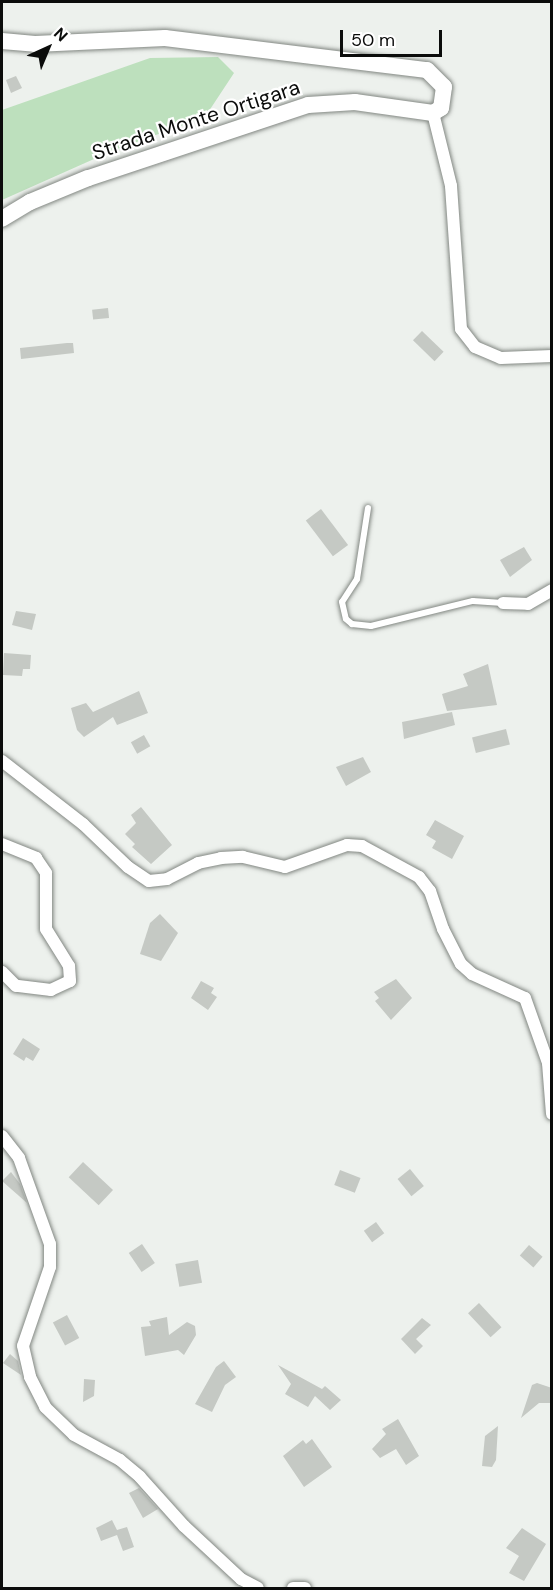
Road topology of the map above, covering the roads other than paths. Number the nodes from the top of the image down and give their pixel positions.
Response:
1 (2, 41) edge
2 (433, 113) junction
3 (2, 219) edge
4 (552, 356) edge
5 (368, 508) dead end
6 (552, 590) edge
7 (503, 603) joint
8 (2, 761) edge
9 (2, 844) edge
10 (2, 972) edge
11 (552, 1114) edge
12 (2, 1136) edge
13 (258, 1588) edge
14 (293, 1588) edge
15 (304, 1588) edge

1 - 2 main road, Strada Monte Ortigara
2 - 3 main road, Strada Monte Ortigara
2 - 4 street
5 - 7 lane
6 - 7 street
8 - 11 street
9 - 10 street
12 - 13 street
14 - 15 street

